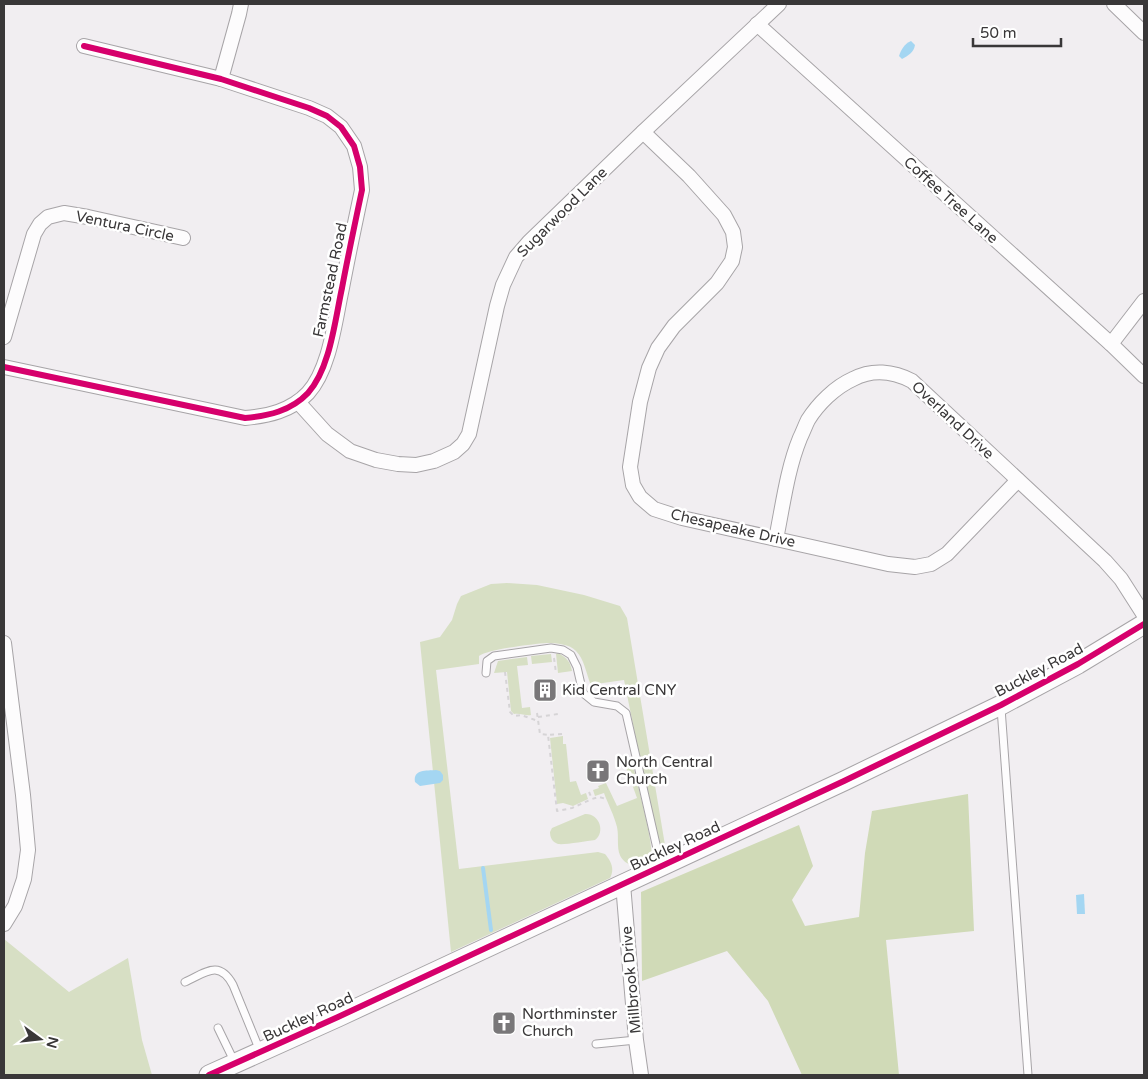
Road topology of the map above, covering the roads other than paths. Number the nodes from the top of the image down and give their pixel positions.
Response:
1 (241, 4) edge
2 (779, 4) edge
3 (1114, 4) edge
4 (758, 24) junction
5 (1144, 33) edge
6 (84, 46) dead end
7 (221, 78) junction
8 (643, 132) junction
9 (183, 238) dead end
10 (1144, 301) edge
11 (4, 337) edge
12 (1111, 344) junction
13 (4, 367) edge
14 (1144, 376) edge
15 (298, 402) junction
16 (1018, 480) junction
17 (776, 539) junction
18 (1144, 615) edge
19 (1144, 624) edge
20 (4, 643) edge
21 (486, 674) dead end
22 (1001, 705) junction
23 (661, 866) junction
24 (623, 884) junction
25 (4, 924) edge
26 (185, 982) dead end
27 (218, 1028) dead end
28 (636, 1040) junction
29 (596, 1044) dead end
30 (260, 1052) junction
31 (235, 1064) junction
32 (209, 1075) edge
33 (641, 1075) edge
34 (1028, 1075) edge

1 - 7 street
2 - 4 street, Sugarwood Lane
3 - 5 street
4 - 8 street, Sugarwood Lane
4 - 12 street, Coffee Tree Lane
6 - 7 street, Farmstead Road
7 - 15 street, Farmstead Road
8 - 15 street, Sugarwood Lane
8 - 17 street, Chesapeake Drive
9 - 11 street, Ventura Circle
10 - 12 street
12 - 14 street, Coffee Tree Lane
13 - 15 street, Farmstead Road
16 - 17 street, Chesapeake Drive
16 - 17 street, Overland Drive
16 - 18 street, Overland Drive
19 - 22 street, Buckley Road
20 - 25 street
21 - 23 lane
22 - 23 street, Buckley Road
22 - 34 lane
23 - 24 street, Buckley Road
24 - 28 street, Millbrook Drive
24 - 30 street, Buckley Road
26 - 30 lane
27 - 31 lane
28 - 29 lane
28 - 33 street, Millbrook Drive
30 - 31 street, Buckley Road
31 - 32 street, Buckley Road

